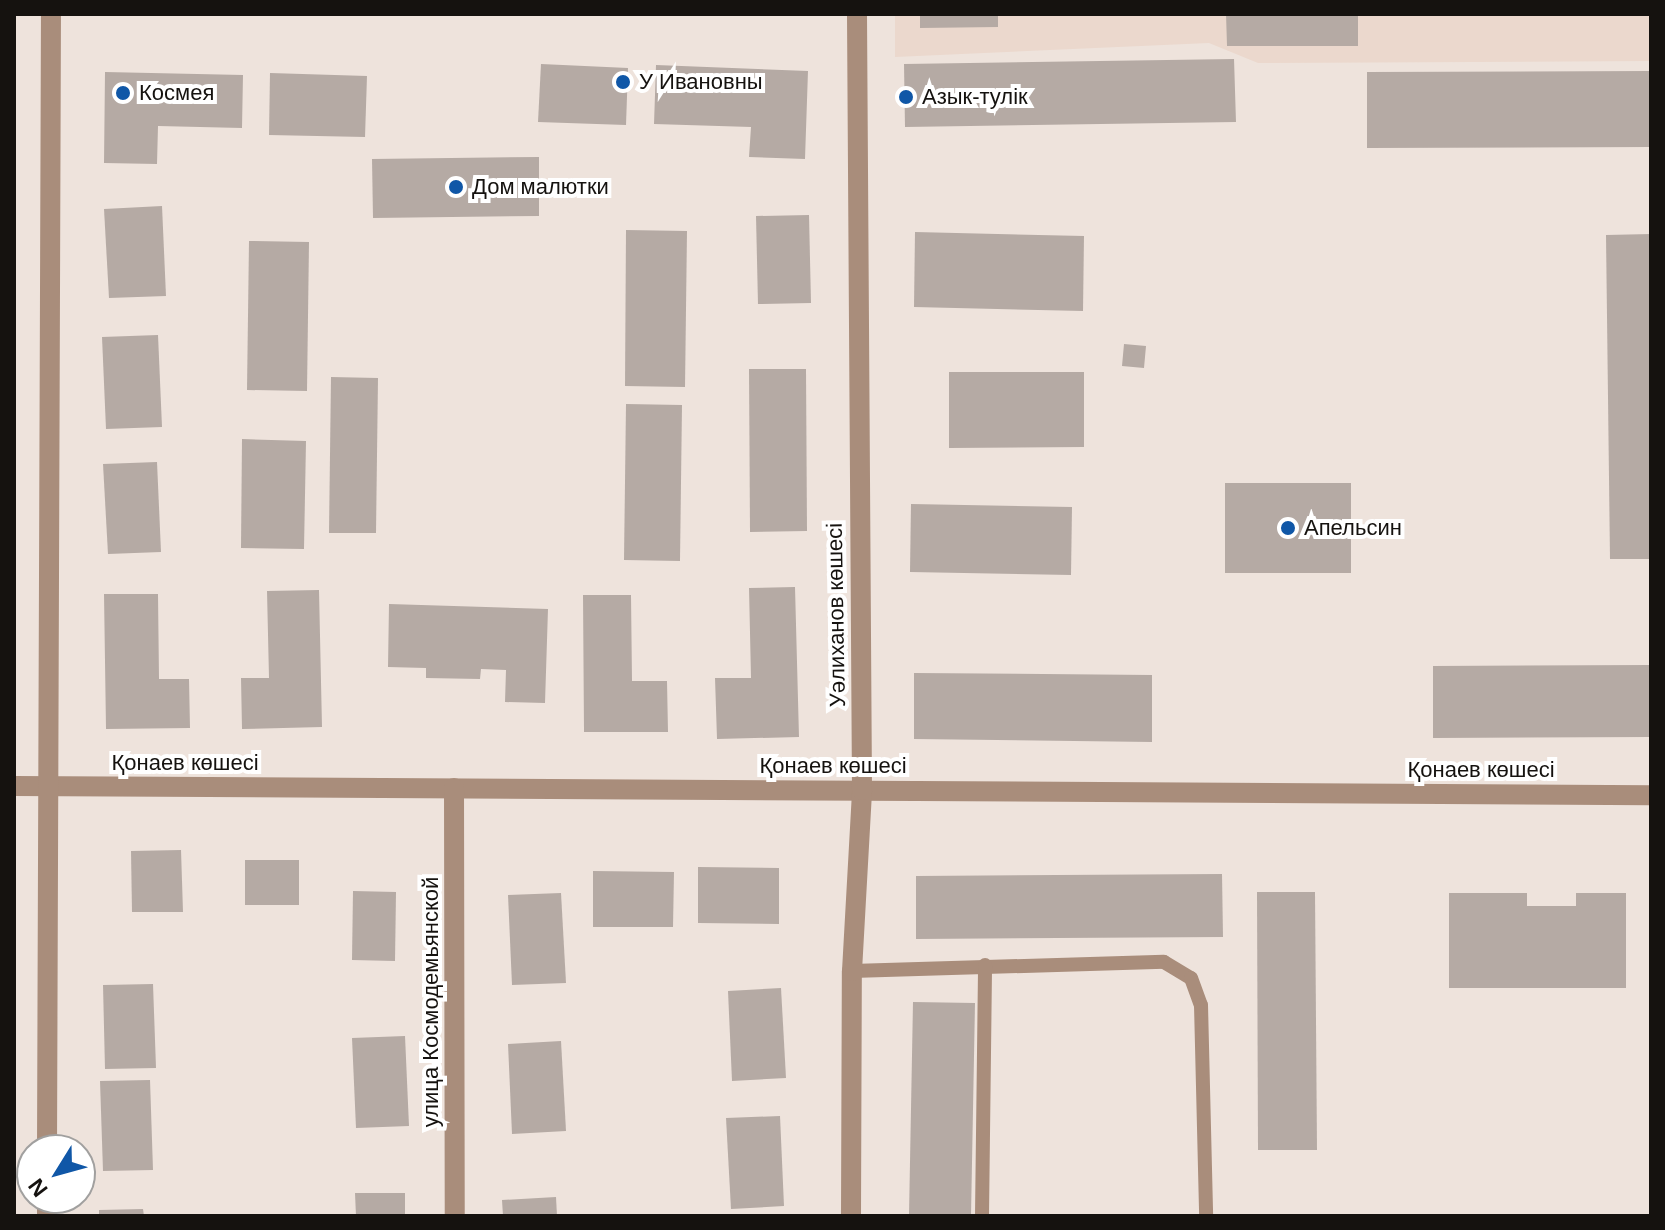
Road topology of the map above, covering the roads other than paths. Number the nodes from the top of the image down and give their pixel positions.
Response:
1 (51, 14) edge
2 (857, 14) edge
3 (14, 786) edge
4 (51, 786) junction
5 (454, 788) junction
6 (862, 790) junction
7 (1651, 795) edge
8 (985, 965) junction
9 (852, 971) junction
10 (47, 1134) edge
11 (455, 1216) edge
12 (851, 1216) edge
13 (982, 1216) edge
14 (1206, 1216) edge

1 - 4 street
2 - 6 street, Уәлиханов көшесі
3 - 4 street, Қонаев көшесі
4 - 5 street, Қонаев көшесі
4 - 10 street
5 - 6 street, Қонаев көшесі
5 - 11 street, улица Космодемьянской
6 - 7 street, Қонаев көшесі
6 - 9 street, Уәлиханов көшесі
8 - 9 lane
8 - 13 lane
8 - 14 lane
9 - 12 street, Уәлиханов көшесі

